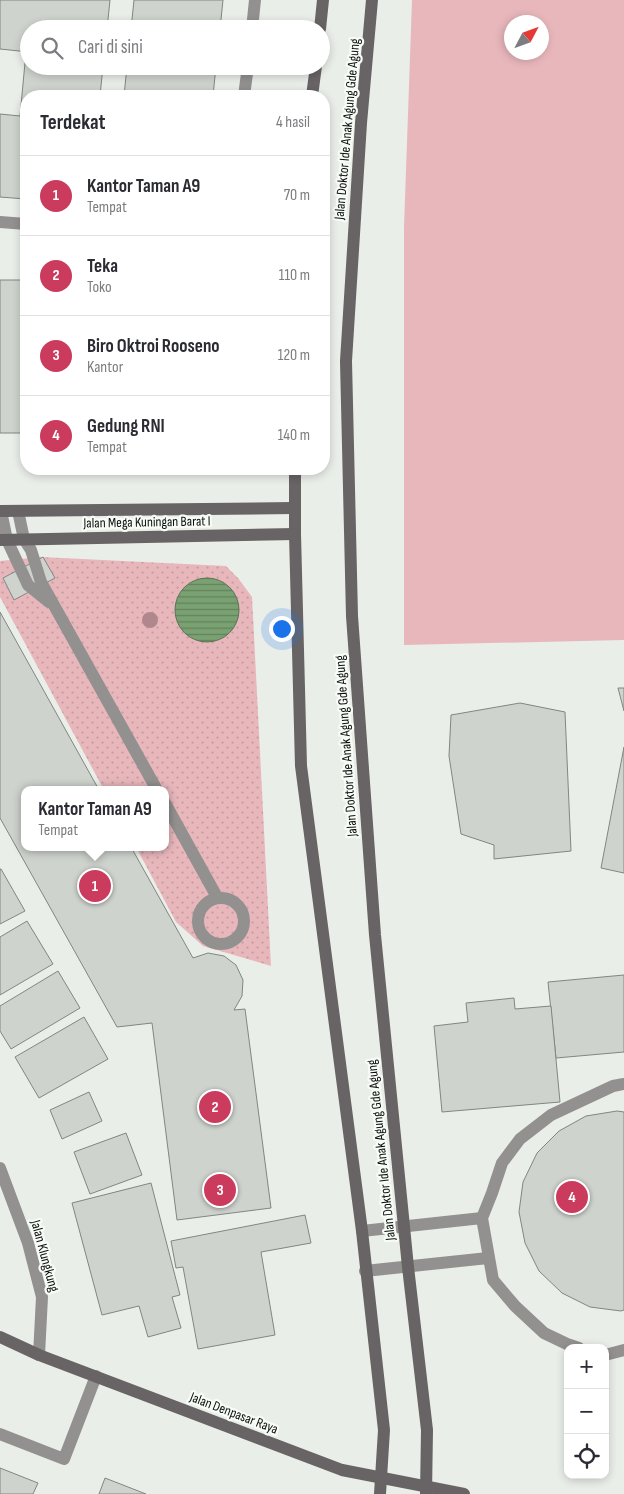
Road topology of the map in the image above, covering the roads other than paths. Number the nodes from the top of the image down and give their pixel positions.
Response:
1 (255, 0) edge
2 (323, 0) edge
3 (372, 0) edge
4 (253, 20) edge
5 (321, 20) edge
6 (247, 75) edge
7 (315, 75) edge
8 (245, 90) edge
9 (313, 90) edge
10 (0, 222) edge
11 (20, 224) edge
12 (295, 475) edge
13 (294, 508) junction
14 (18, 511) junction
15 (0, 512) edge
16 (294, 534) junction
17 (24, 539) junction
18 (4, 540) edge
19 (57, 608) junction
20 (156, 786) edge
21 (169, 810) edge
22 (217, 897) dead end
23 (624, 1084) edge
24 (0, 1168) edge
25 (482, 1218) junction
26 (404, 1226) junction
27 (362, 1231) junction
28 (488, 1258) junction
29 (408, 1267) junction
30 (365, 1271) junction
31 (0, 1337) edge
32 (567, 1344) edge
33 (624, 1350) edge
34 (39, 1354) junction
35 (609, 1354) edge
36 (96, 1376) junction
37 (0, 1434) edge
38 (381, 1478) junction
39 (426, 1491) edge
40 (380, 1494) edge
41 (464, 1494) edge

1 - 4 street
2 - 5 main road
3 - 26 main road, Jalan Doktor Ide Anak Agung Gde Agung
6 - 8 street
7 - 9 main road
10 - 11 street
12 - 13 main road, Jalan Doktor Ide Anak Agung Gde Agung
13 - 14 main road, Jalan Mega Kuningan Barat I
13 - 16 main road, Jalan Doktor Ide Anak Agung Gde Agung
14 - 15 main road, Jalan Mega Kuningan Barat I
14 - 17 street
15 - 18 street
16 - 17 main road, Jalan Mega Kuningan Barat I
16 - 27 main road, Jalan Doktor Ide Anak Agung Gde Agung
17 - 18 main road, Jalan Mega Kuningan Barat I
17 - 19 street
18 - 19 street
19 - 20 street
21 - 22 street
23 - 25 street
24 - 34 street, Jalan Klungkung
25 - 26 street
25 - 28 street
26 - 27 street
26 - 29 main road, Jalan Doktor Ide Anak Agung Gde Agung
27 - 30 main road, Jalan Doktor Ide Anak Agung Gde Agung
28 - 29 street
28 - 32 street
29 - 30 street
29 - 39 main road, Jalan Doktor Ide Anak Agung Gde Agung
30 - 38 main road, Jalan Doktor Ide Anak Agung Gde Agung
31 - 34 main road, Jalan Denpasar Raya
33 - 35 street
34 - 36 main road, Jalan Denpasar Raya
36 - 37 street
36 - 38 main road, Jalan Denpasar Raya
38 - 39 main road, Jalan Denpasar Raya
38 - 40 main road, Jalan Doktor Ide Anak Agung Gde Agung
39 - 41 main road, Jalan Denpasar Raya

